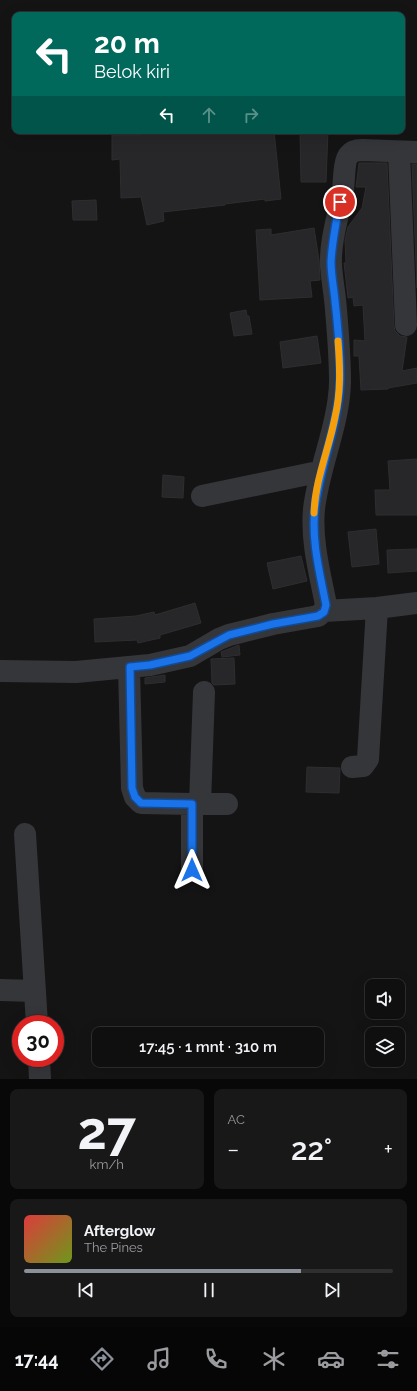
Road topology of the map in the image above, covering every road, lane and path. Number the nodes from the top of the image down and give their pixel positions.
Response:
1 (408, 152) edge
2 (406, 325) dead end
3 (321, 473) junction
4 (202, 496) dead end
5 (417, 604) edge
6 (378, 608) junction
7 (324, 612) junction
8 (130, 667) junction
9 (0, 671) edge
10 (204, 692) dead end
11 (352, 767) dead end
12 (196, 804) junction
13 (227, 804) dead end
14 (25, 834) dead end
15 (192, 870) dead end
16 (0, 990) edge
17 (35, 991) junction
18 (36, 1015) edge
19 (39, 1067) edge
20 (40, 1079) edge

1 - 2 street
1 - 3 street
3 - 4 street
3 - 7 street
5 - 6 street
6 - 7 street
6 - 11 street
7 - 8 street
8 - 9 street
8 - 12 street
10 - 12 street
12 - 13 street
12 - 15 street
14 - 17 street
16 - 17 street
17 - 18 street
19 - 20 street

